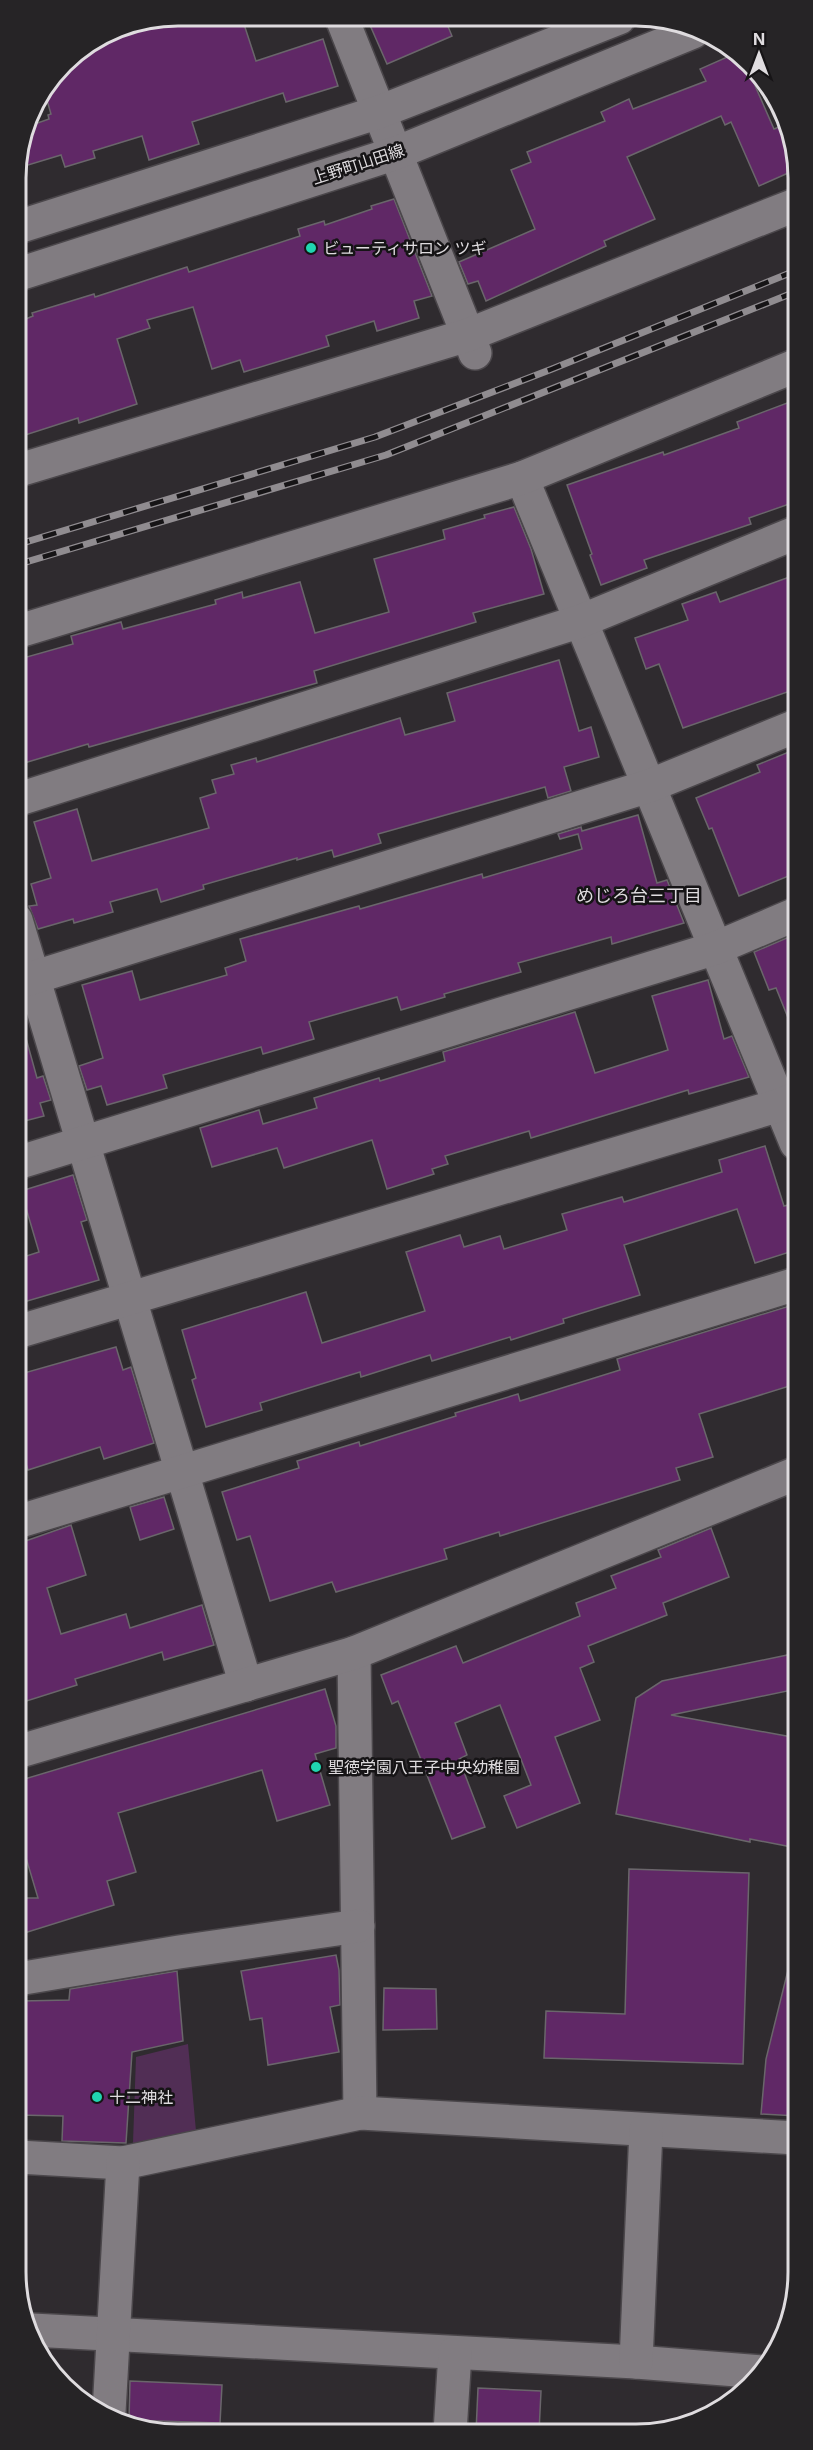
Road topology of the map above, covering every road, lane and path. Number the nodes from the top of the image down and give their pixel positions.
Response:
1 (345, 26) edge
2 (599, 26) edge
3 (615, 26) edge
4 (686, 35) edge
5 (623, 60) junction
6 (379, 112) junction
7 (396, 153) junction
8 (204, 169) junction
9 (788, 208) edge
10 (216, 210) junction
11 (26, 225) edge
12 (28, 271) edge
13 (472, 344) junction
14 (788, 369) edge
15 (26, 468) edge
16 (522, 478) junction
17 (788, 536) edge
18 (581, 621) junction
19 (26, 629) edge
20 (788, 729) edge
21 (649, 786) junction
22 (26, 797) edge
23 (788, 918) edge
24 (716, 948) junction
25 (26, 981) edge
26 (26, 984) edge
27 (788, 1101) edge
28 (788, 1102) edge
29 (83, 1143) junction
30 (26, 1160) edge
31 (787, 1287) edge
32 (130, 1298) junction
33 (26, 1329) edge
34 (182, 1472) junction
35 (787, 1477) edge
36 (26, 1519) edge
37 (354, 1653) junction
38 (246, 1685) junction
39 (26, 1749) edge
40 (358, 1926) junction
41 (26, 1978) edge
42 (360, 2113) junction
43 (646, 2130) junction
44 (787, 2137) edge
45 (26, 2157) edge
46 (123, 2163) junction
47 (37, 2330) edge
48 (113, 2336) junction
49 (455, 2353) junction
50 (636, 2362) junction
51 (751, 2371) edge
52 (109, 2408) edge
53 (451, 2424) edge

1 - 6 street
2 - 6 street
3 - 5 street
4 - 5 street, 上野町山田線
5 - 7 street, 上野町山田線
6 - 7 street
6 - 8 street
7 - 10 street, 上野町山田線
7 - 13 street
8 - 10 street
8 - 11 street
9 - 13 street
10 - 12 street, 上野町山田線
13 - 15 street
14 - 16 street
16 - 18 street
16 - 19 street
17 - 18 street
18 - 21 street
18 - 22 street
20 - 21 street
21 - 24 street
21 - 25 street
23 - 24 street
24 - 27 street
24 - 29 street
26 - 29 street
28 - 32 street
29 - 30 street
29 - 32 street
31 - 34 street
32 - 33 street
32 - 34 street
34 - 36 street
34 - 38 street
35 - 37 street
37 - 38 street
37 - 40 street
38 - 39 street
40 - 41 street
40 - 42 street
42 - 43 street
42 - 46 street
43 - 44 street
43 - 50 street
45 - 46 street
46 - 48 street
47 - 48 street
48 - 49 street
48 - 52 street
49 - 50 street
49 - 53 street
50 - 51 street

